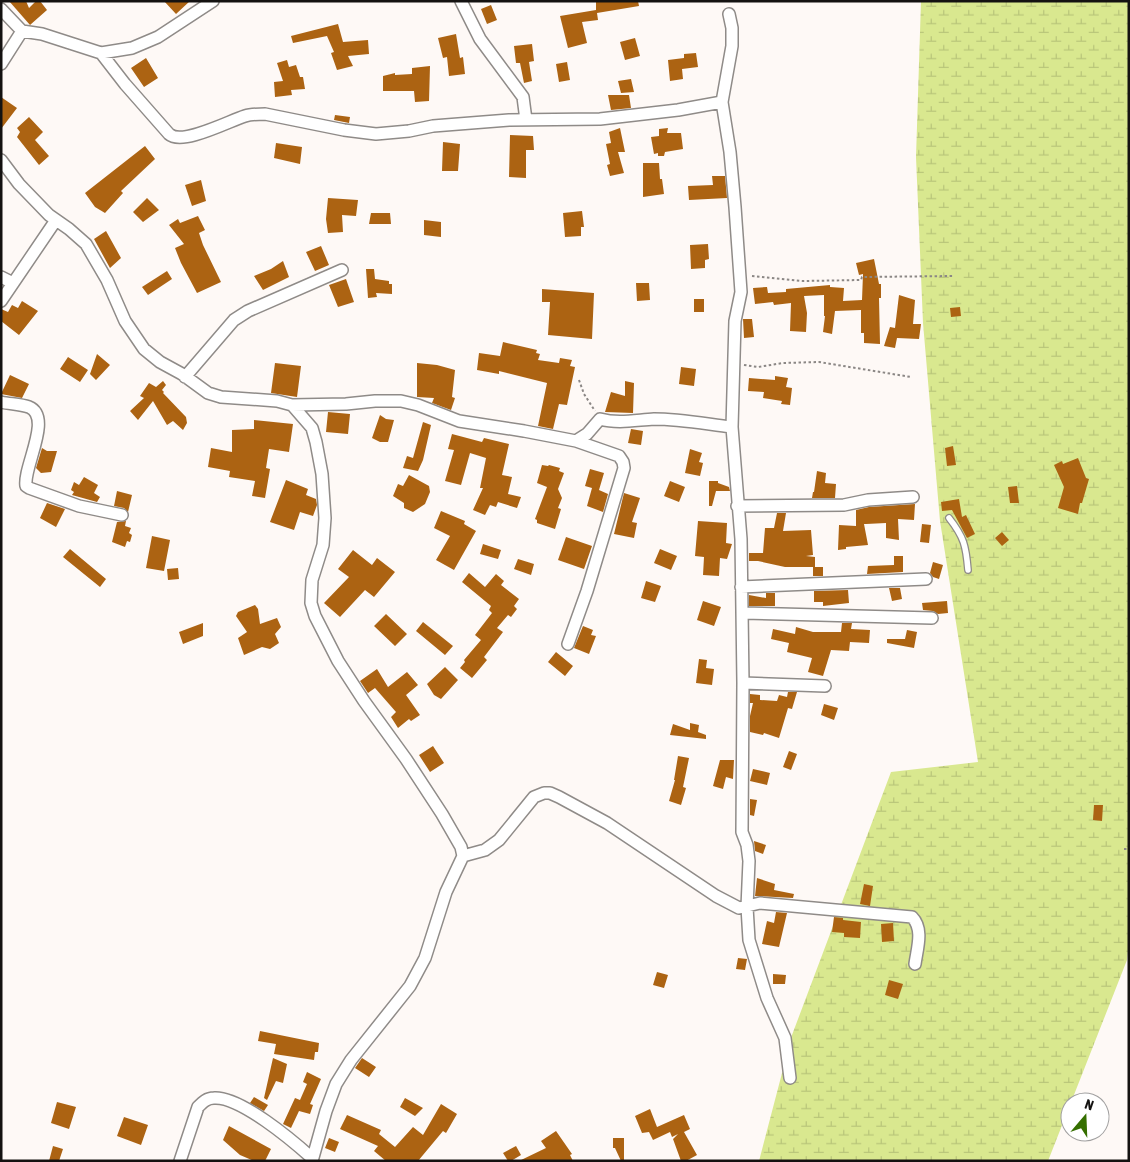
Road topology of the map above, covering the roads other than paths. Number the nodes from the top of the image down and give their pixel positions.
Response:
1 (213, 1) edge
2 (461, 1) edge
3 (1, 9) edge
4 (729, 14) dead end
5 (22, 32) junction
6 (101, 53) junction
7 (1, 64) edge
8 (722, 102) junction
9 (526, 120) junction
10 (1, 160) edge
11 (56, 220) junction
12 (342, 270) dead end
13 (1, 278) edge
14 (13, 283) junction
15 (1, 301) edge
16 (185, 377) junction
17 (1, 402) edge
18 (292, 405) junction
19 (732, 426) junction
20 (576, 441) junction
21 (913, 497) dead end
22 (737, 506) junction
23 (122, 515) dead end
24 (949, 518) dead end
25 (968, 570) dead end
26 (926, 579) dead end
27 (741, 586) junction
28 (742, 613) junction
29 (932, 618) dead end
30 (568, 644) dead end
31 (743, 683) junction
32 (825, 686) dead end
33 (463, 856) junction
34 (747, 907) junction
35 (915, 964) dead end
36 (790, 1078) dead end
37 (312, 1160) edge
38 (180, 1161) edge

1 - 6 street
2 - 9 street
3 - 5 street
4 - 8 street
5 - 6 street
5 - 7 street
6 - 9 street
8 - 9 street
8 - 19 street
10 - 11 street
11 - 14 street
11 - 16 street
12 - 16 street
13 - 14 street
14 - 15 street
16 - 18 street
17 - 23 street
18 - 20 street
18 - 33 street
19 - 20 street
19 - 22 street
20 - 30 street
21 - 22 street
22 - 27 street
24 - 25 lane
26 - 27 street
27 - 28 street
28 - 29 street
28 - 31 street
31 - 32 street
31 - 34 street
33 - 34 street
33 - 37 street
34 - 35 street
34 - 36 street
37 - 38 street

